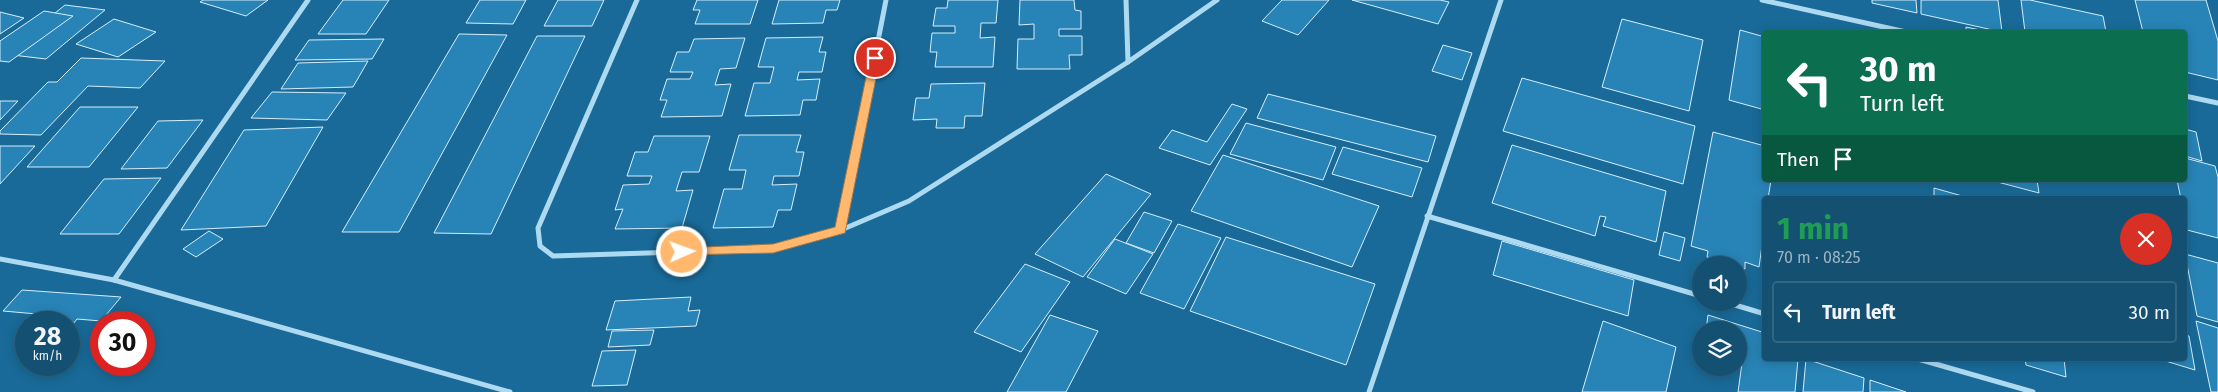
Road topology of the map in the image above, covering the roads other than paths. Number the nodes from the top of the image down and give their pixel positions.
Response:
1 (308, 0) edge
2 (637, 0) edge
3 (886, 0) edge
4 (1126, 0) edge
5 (1218, 0) edge
6 (1501, 0) edge
7 (1762, 0) edge
8 (1897, 30) edge
9 (1128, 62) junction
10 (2187, 96) edge
11 (2218, 103) edge
12 (1427, 216) junction
13 (841, 230) junction
14 (0, 259) edge
15 (114, 280) junction
16 (1692, 293) edge
17 (1747, 309) edge
18 (1762, 313) edge
19 (1925, 361) edge
20 (510, 392) edge
21 (1369, 392) edge
22 (2033, 392) edge

1 - 15 street
2 - 13 street
3 - 13 street
4 - 9 street
5 - 9 street
6 - 12 street
7 - 8 street
9 - 13 street
10 - 11 street
12 - 16 street
12 - 21 street
14 - 15 street
15 - 20 street
17 - 18 street
19 - 22 street

